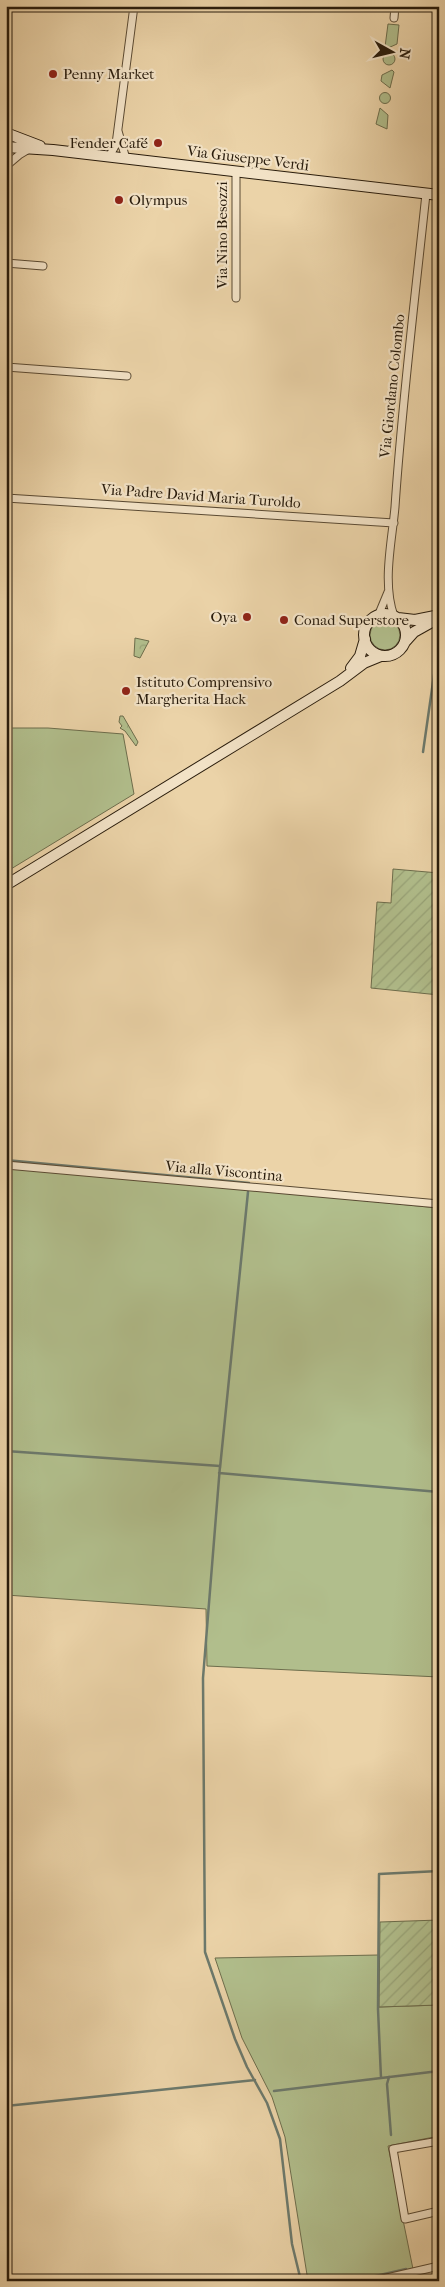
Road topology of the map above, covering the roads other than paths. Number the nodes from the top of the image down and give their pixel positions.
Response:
1 (134, 6) edge
2 (395, 6) edge
3 (394, 18) dead end
4 (118, 131) junction
5 (6, 133) edge
6 (6, 147) edge
7 (29, 149) junction
8 (53, 150) junction
9 (109, 157) junction
10 (126, 159) junction
11 (6, 166) edge
12 (236, 172) junction
13 (426, 194) junction
14 (439, 195) edge
15 (6, 262) edge
16 (43, 266) dead end
17 (236, 298) dead end
18 (6, 368) edge
19 (127, 376) dead end
20 (6, 498) edge
21 (394, 523) junction
22 (389, 582) junction
23 (378, 616) junction
24 (396, 617) junction
25 (439, 617) edge
26 (365, 639) junction
27 (405, 643) junction
28 (381, 656) junction
29 (340, 681) junction
30 (6, 885) edge
31 (6, 1165) edge
32 (439, 1204) edge
33 (439, 2141) edge
34 (439, 2211) edge
35 (439, 2266) edge
36 (374, 2281) edge

1 - 4 street
2 - 3 street
4 - 9 street
4 - 10 street
5 - 8 main road, Via Giuseppe Verdi
6 - 7 main road, Via Giuseppe Verdi
7 - 8 main road, Via Giuseppe Verdi
7 - 11 street
8 - 9 main road, Via Giuseppe Verdi
9 - 10 main road, Via Giuseppe Verdi
10 - 12 main road, Via Giuseppe Verdi
12 - 13 main road, Via Giuseppe Verdi
12 - 17 street, Via Nino Besozzi
13 - 14 main road, Via Giuseppe Verdi
13 - 21 street, Via Giordano Colombo
15 - 16 street
18 - 19 street
20 - 21 street, Via Padre David Maria Turoldo
21 - 22 street, Via Giordano Colombo
22 - 23 street, Via Giordano Colombo
22 - 24 street, Via Giordano Colombo
23 - 24 main road
23 - 26 main road
24 - 25 main road
24 - 27 main road
25 - 27 main road
26 - 28 main road
26 - 29 main road
27 - 28 main road
28 - 29 main road
29 - 30 main road
31 - 32 street, Via alla Viscontina
33 - 34 street
35 - 36 street

